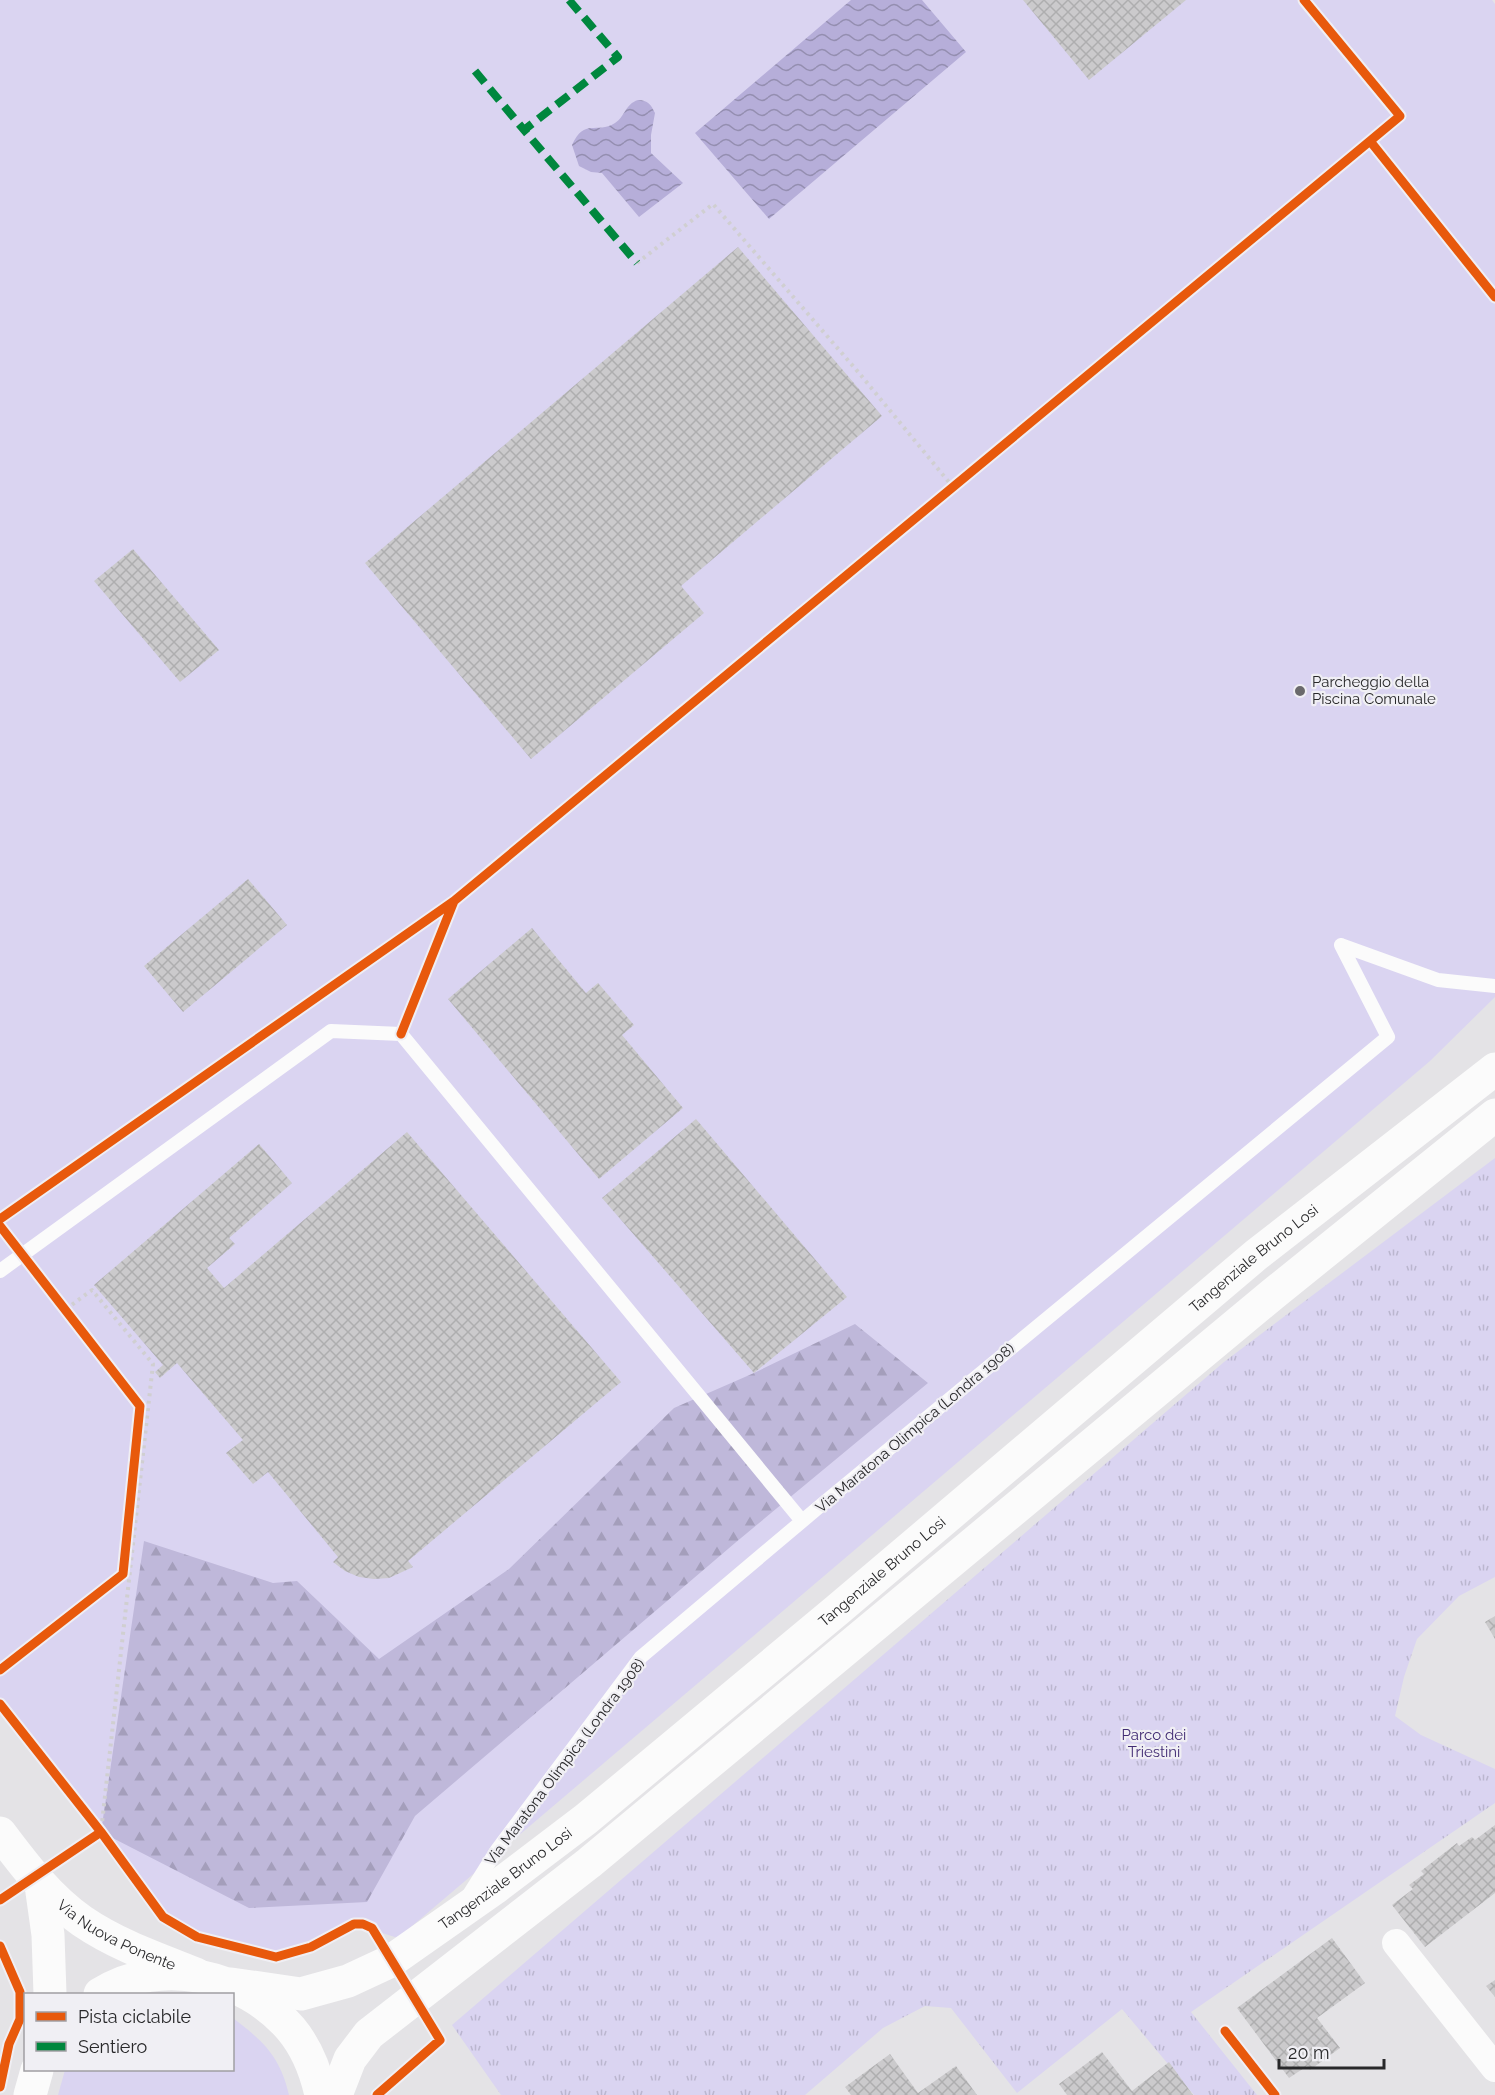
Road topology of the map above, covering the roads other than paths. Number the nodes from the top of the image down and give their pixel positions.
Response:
1 (1495, 986) edge
2 (1495, 1069) edge
3 (1495, 1115) edge
4 (0, 1271) edge
5 (802, 1521) junction
6 (0, 1833) edge
7 (40, 1885) junction
8 (419, 1940) junction
9 (1396, 1943) dead end
10 (199, 1976) junction
11 (231, 1984) junction
12 (50, 1993) edge
13 (103, 1993) edge
14 (1495, 2068) edge
15 (37, 2071) edge
16 (30, 2095) edge
17 (321, 2095) edge
18 (336, 2095) edge

1 - 5 lane, Via Maratona Olimpica (Londra 1908)
2 - 8 main road, Tangenziale Bruno Losi
3 - 18 main road
4 - 5 lane
5 - 8 lane, Via Maratona Olimpica (Londra 1908)
6 - 7 main road, Via Nuova Ponente
7 - 10 main road, Via Nuova Ponente
7 - 12 main road, Via Nuova Ponente
8 - 11 main road, Tangenziale Bruno Losi
9 - 14 street
10 - 11 main road, Tangenziale Bruno Losi
10 - 13 main road, Tangenziale Bruno Losi
11 - 17 main road, Tangenziale Bruno Losi
15 - 16 main road

